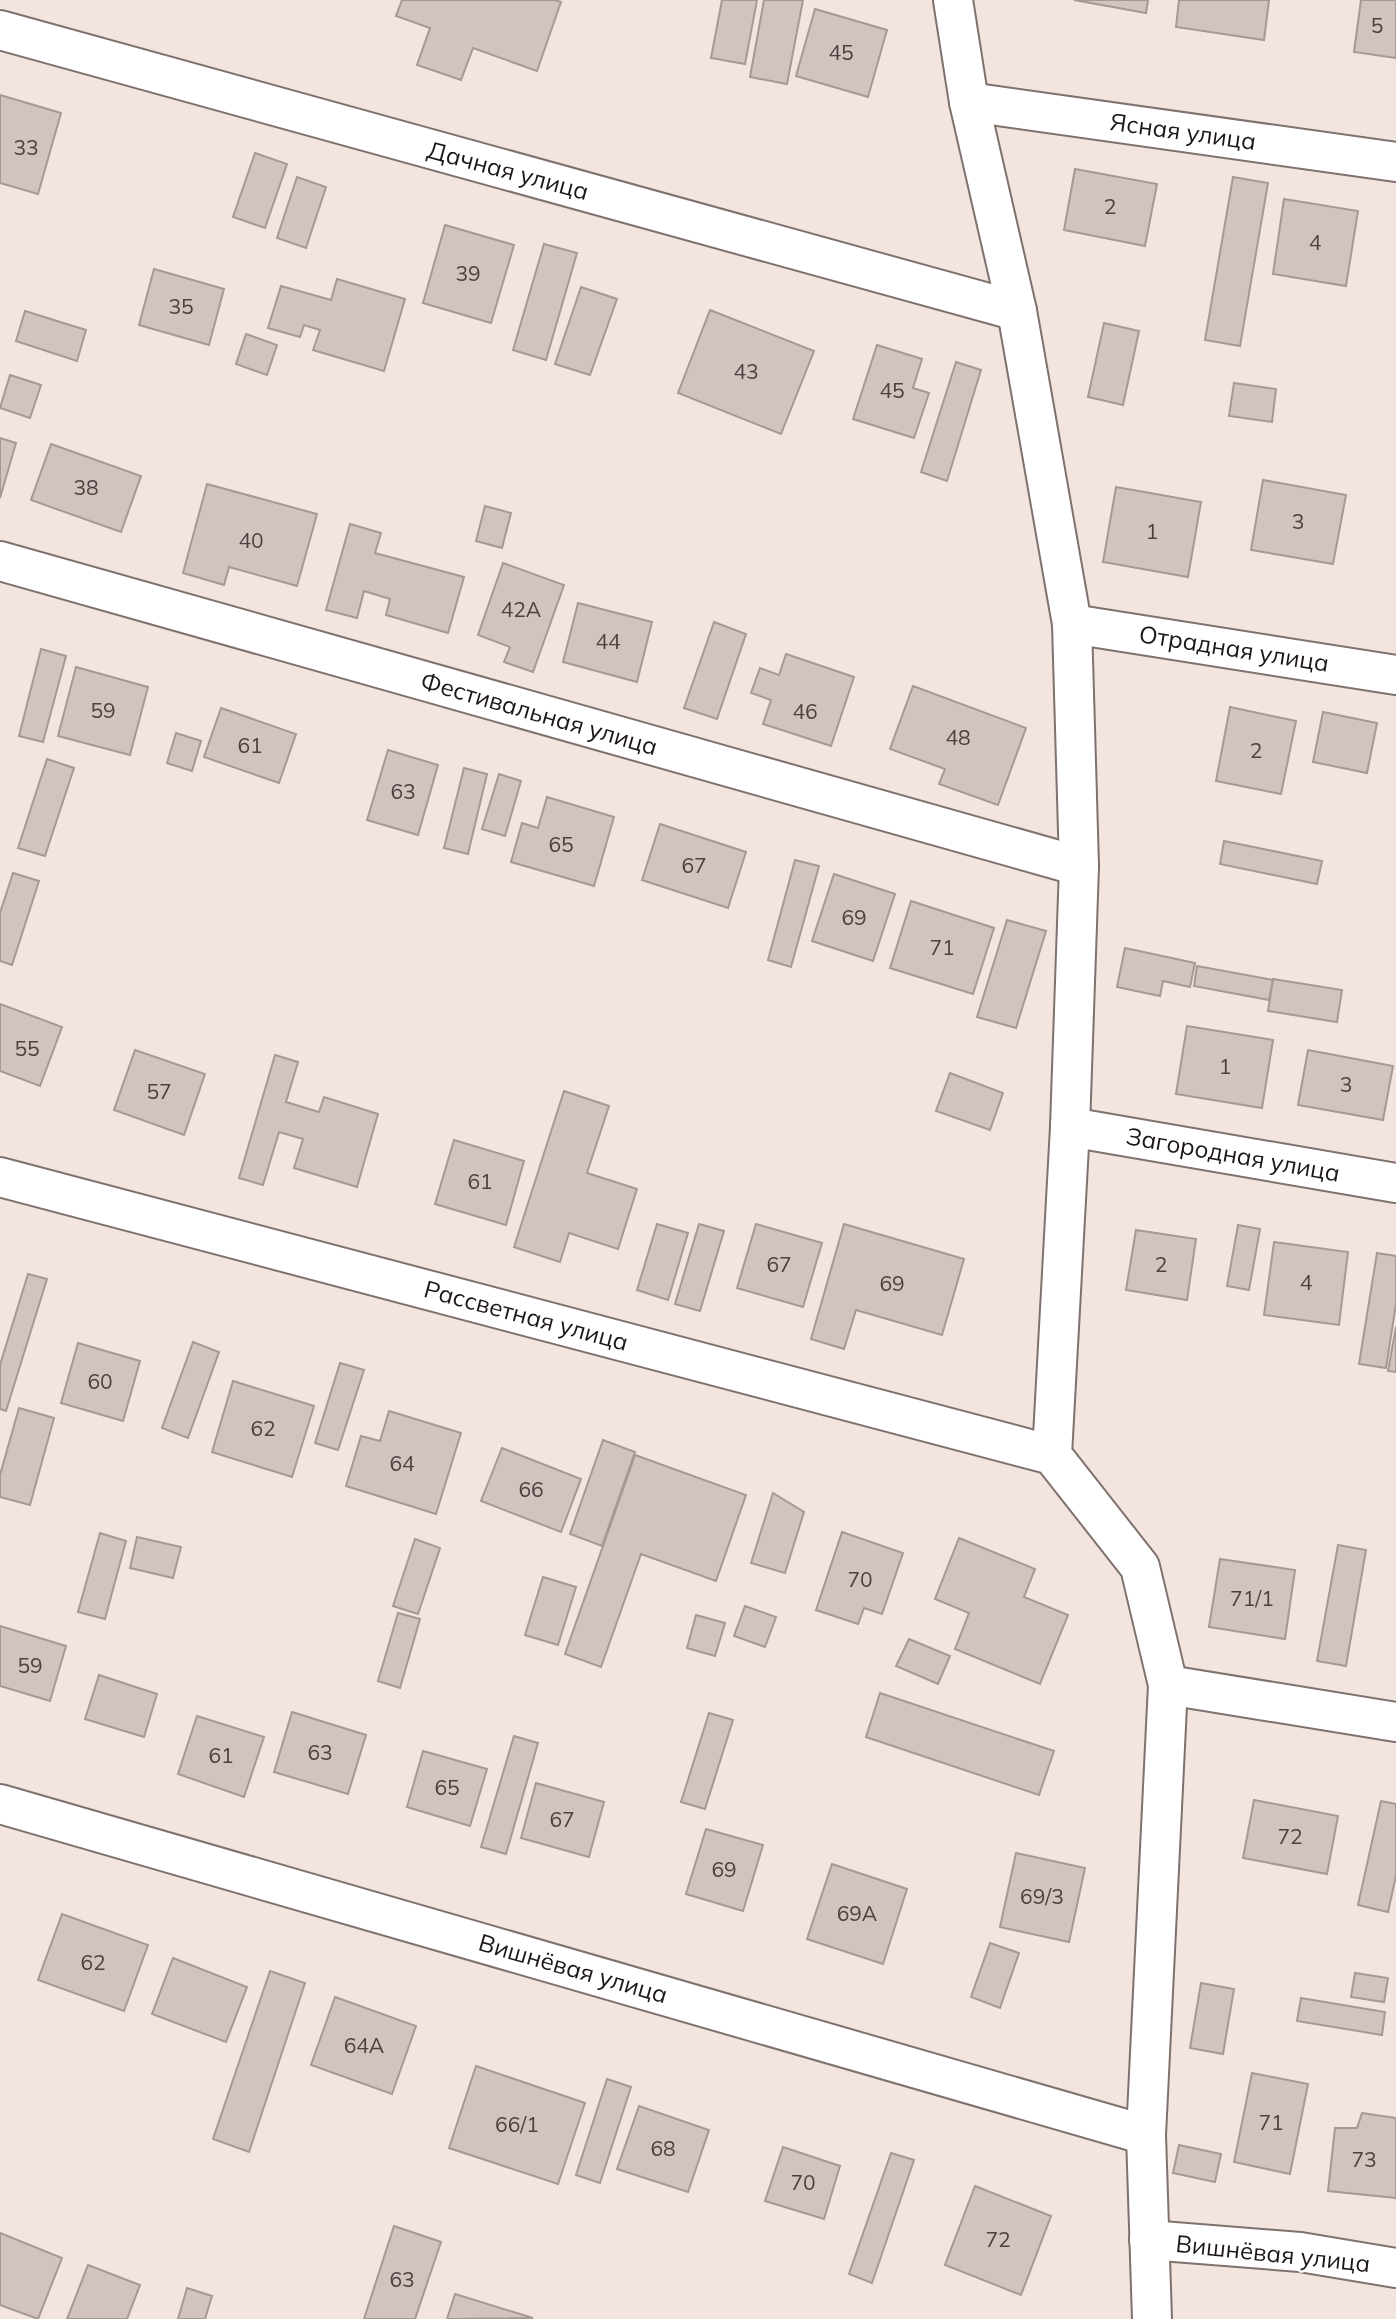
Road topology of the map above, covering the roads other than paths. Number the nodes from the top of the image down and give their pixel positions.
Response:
1 (953, 0) edge
2 (0, 30) edge
3 (969, 102) junction
4 (1396, 162) edge
5 (1017, 311) junction
6 (0, 562) edge
7 (1072, 624) junction
8 (1396, 675) edge
9 (1079, 866) junction
10 (1070, 1127) junction
11 (0, 1177) edge
12 (1396, 1183) edge
13 (1052, 1455) junction
14 (1168, 1685) junction
15 (1396, 1722) edge
16 (0, 1804) edge
17 (1146, 2135) junction
18 (1149, 2240) junction
19 (1396, 2268) edge
20 (1152, 2319) edge

1 - 3 street
2 - 5 street, Дачная улица
3 - 4 street, Ясная улица
3 - 5 street
5 - 7 street
6 - 9 street, Фестивальная улица
7 - 8 street, Отрадная улица
7 - 9 street
9 - 10 street
10 - 12 street, Загородная улица
10 - 13 street
11 - 13 street, Рассветная улица
13 - 14 street
14 - 15 street
14 - 17 street
16 - 17 street, Вишнёвая улица
17 - 18 street
18 - 19 street, Вишнёвая улица
18 - 20 street

